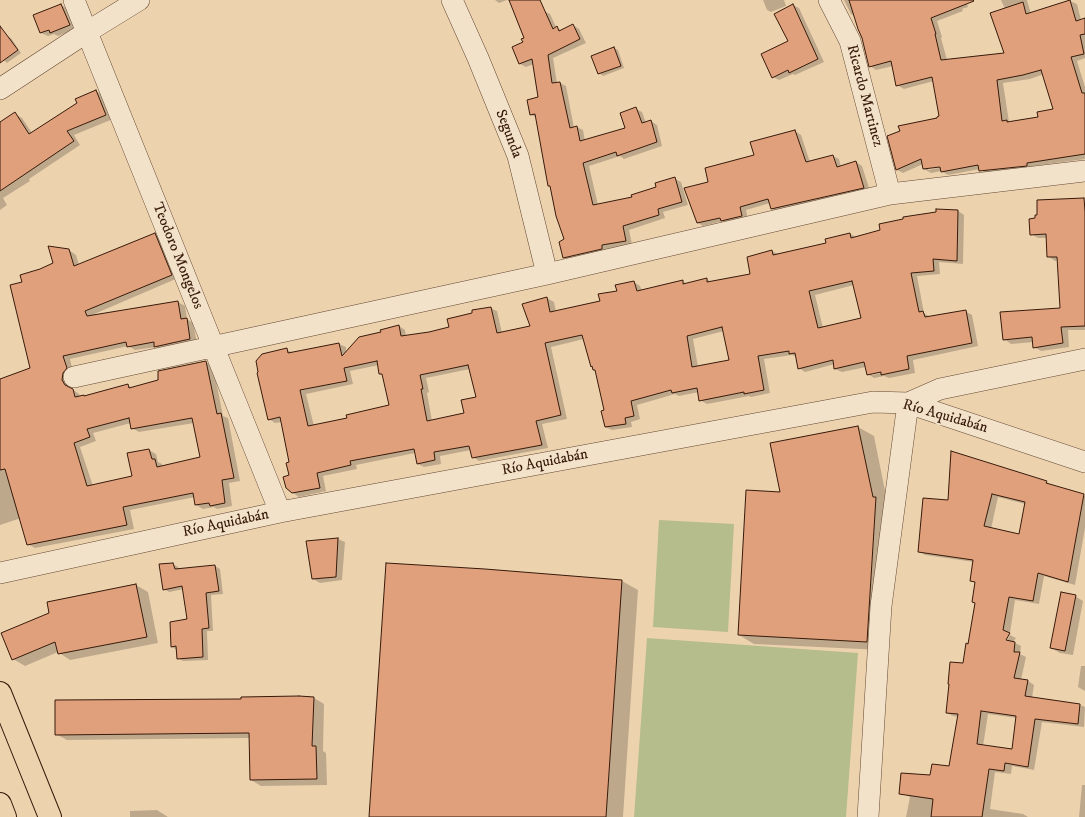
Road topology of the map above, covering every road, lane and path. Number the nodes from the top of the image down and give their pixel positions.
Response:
1 (74, 0) edge
2 (139, 0) edge
3 (452, 0) edge
4 (830, 0) edge
5 (87, 32) junction
6 (0, 90) edge
7 (1085, 171) edge
8 (890, 194) junction
9 (547, 274) junction
10 (214, 346) junction
11 (1085, 359) edge
12 (74, 377) dead end
13 (908, 403) junction
14 (1085, 462) edge
15 (280, 512) junction
16 (0, 573) edge
17 (0, 693) edge
18 (0, 804) edge
19 (5, 817) edge
20 (50, 817) edge
21 (868, 817) edge

1 - 5 street, Teodoro Mongelos
2 - 5 street
3 - 9 street, Segunda
4 - 8 street, Ricardo Martinez
5 - 6 street
5 - 10 street, Teodoro Mongelos
7 - 8 street
8 - 9 street
9 - 10 street
10 - 12 street
10 - 15 street, Teodoro Mongelos
11 - 13 street
13 - 14 street, Río Aquidabán
13 - 15 street, Río Aquidabán
13 - 21 street
15 - 16 street, Río Aquidabán
17 - 20 main road
18 - 19 main road

